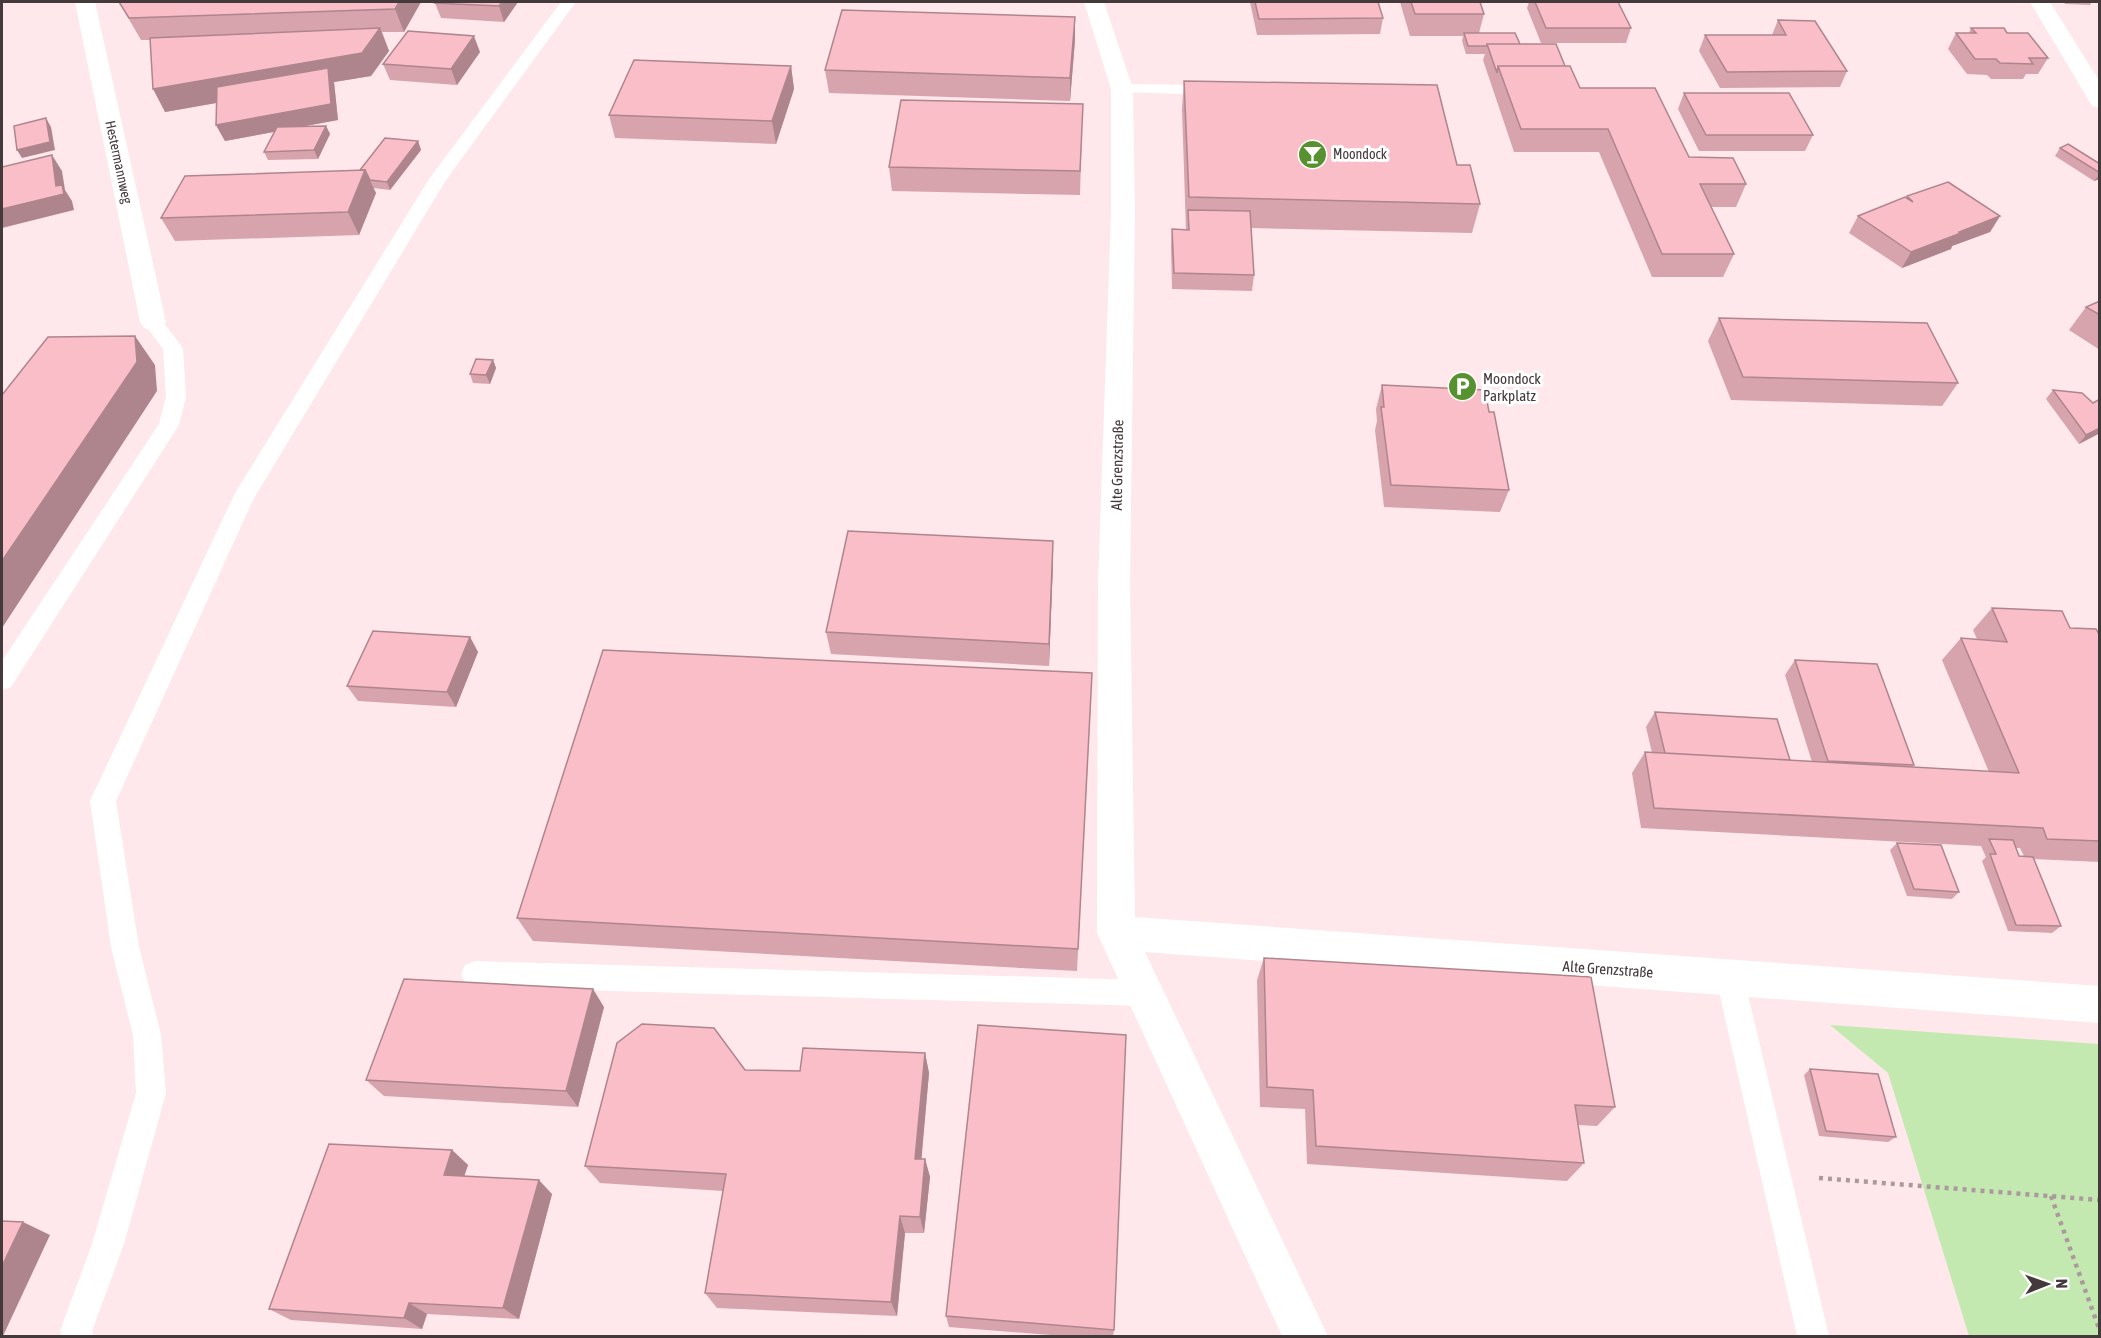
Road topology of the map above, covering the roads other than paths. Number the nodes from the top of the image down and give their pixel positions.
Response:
1 (85, 2) edge
2 (568, 2) edge
3 (1094, 2) edge
4 (2040, 2) edge
5 (1122, 89) junction
6 (1229, 90) edge
7 (2100, 101) edge
8 (153, 322) joint
9 (2, 680) edge
10 (1116, 933) junction
11 (475, 974) dead end
12 (1730, 978) junction
13 (1145, 993) junction
14 (2100, 1005) edge
15 (78, 1336) edge
16 (1305, 1336) edge
17 (1813, 1336) edge

1 - 8 street, Hestermannweg
2 - 15 lane
3 - 5 street, Alte Grenzstraße
4 - 7 street
5 - 6 lane
5 - 10 street, Alte Grenzstraße
8 - 9 lane
10 - 12 street, Alte Grenzstraße
10 - 13 street, Alte Grenzstraße
11 - 13 lane
12 - 14 street, Alte Grenzstraße
12 - 17 lane
13 - 16 street, Alte Grenzstraße

